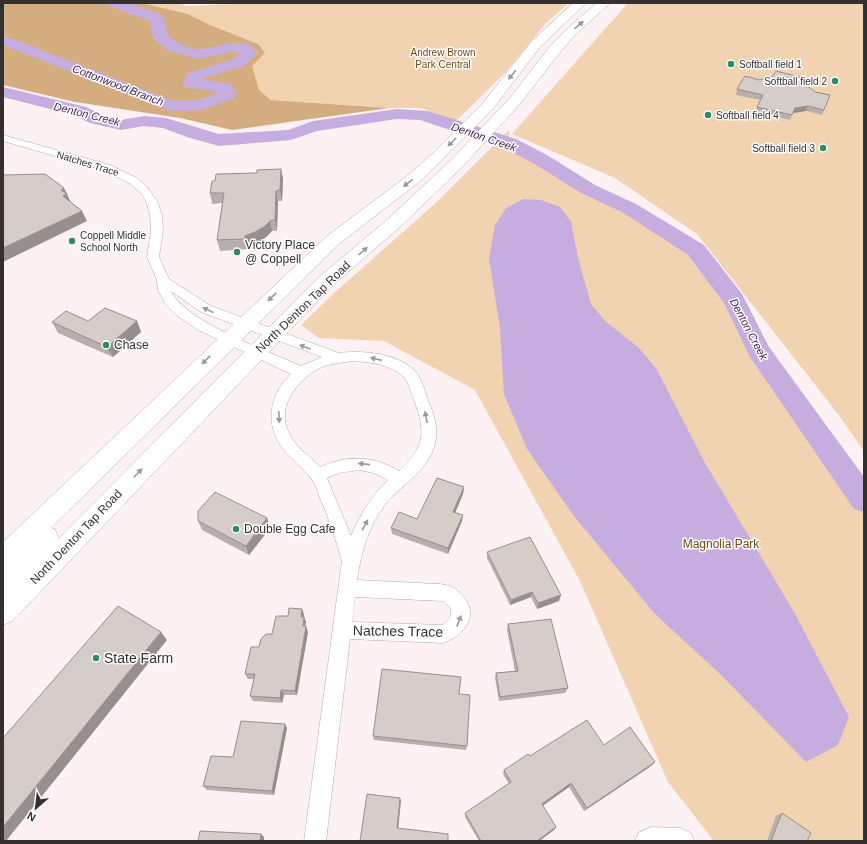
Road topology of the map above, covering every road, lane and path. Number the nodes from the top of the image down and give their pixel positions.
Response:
1 (580, 3) edge
2 (604, 3) edge
3 (536, 44) junction
4 (556, 48) junction
5 (3, 138) edge
6 (163, 281) junction
7 (244, 324) junction
8 (273, 334) junction
9 (229, 339) junction
10 (257, 351) junction
11 (338, 358) junction
12 (303, 373) junction
13 (317, 474) junction
14 (86, 478) junction
15 (399, 480) junction
16 (3, 558) edge
17 (351, 561) junction
18 (348, 588) junction
19 (8, 606) edge
20 (342, 630) junction
21 (315, 841) edge
22 (646, 841) edge
23 (683, 841) edge

1 - 3 main road
4 -> 2 main road, North Denton Tap Road
3 - 4 main road
3 -> 7 main road
8 -> 4 main road, North Denton Tap Road
5 - 6 street, Natches Trace
7 -> 6 street, Natches Trace
6 - 9 street, Natches Trace
7 - 8 street, Natches Trace
7 - 9 main road
8 - 10 main road, North Denton Tap Road
11 -> 8 street, Natches Trace
9 - 10 street, Natches Trace
9 -> 14 main road
10 - 12 street, Natches Trace
19 -> 10 main road, North Denton Tap Road
11 - 12 street, Natches Trace
15 -> 11 street, Natches Trace
12 -> 13 street, Natches Trace
15 -> 13 street
13 - 17 street, Natches Trace
14 - 16 main road
14 - 19 main road
17 -> 15 street, Natches Trace
17 - 18 street, Natches Trace
18 - 20 street, Natches Trace
20 -> 18 street, Natches Trace
20 - 21 street, Natches Trace
22 - 23 street

